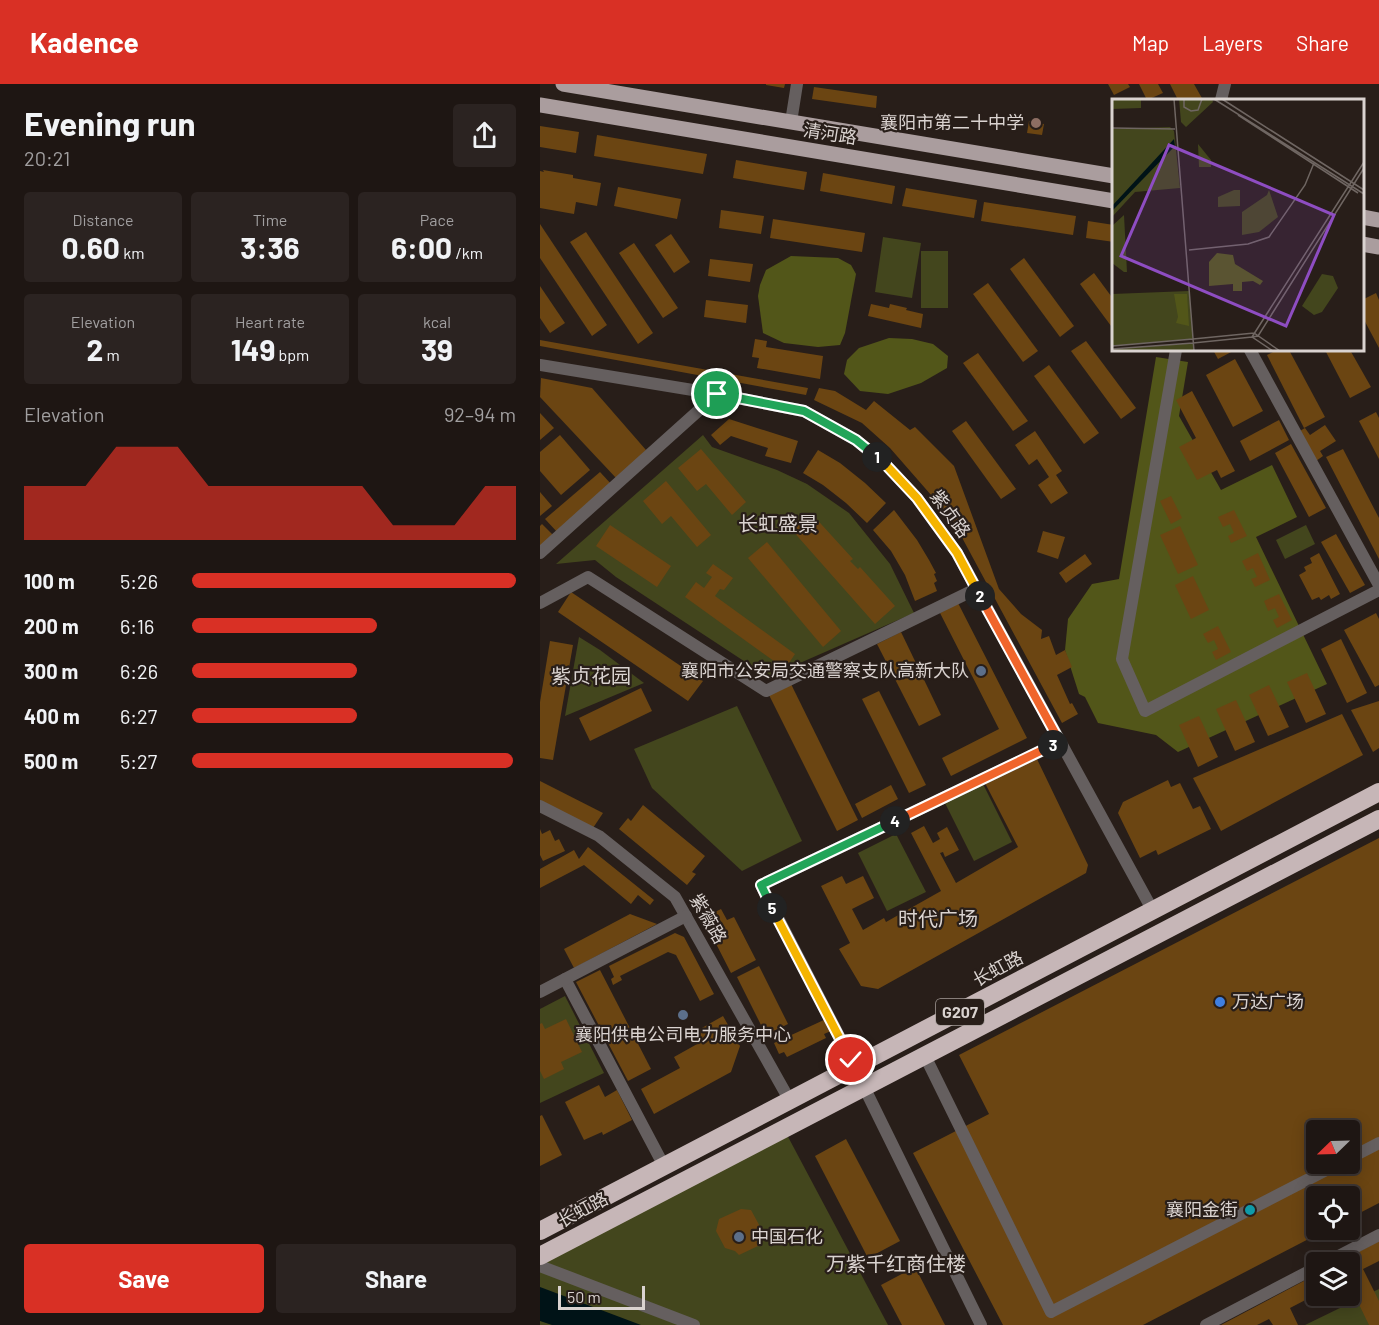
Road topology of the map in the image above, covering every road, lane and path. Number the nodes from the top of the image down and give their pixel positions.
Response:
1 (563, 84) edge
2 (797, 84) edge
3 (1225, 84) edge
4 (1221, 99) edge
5 (540, 105) edge
6 (791, 122) junction
7 (1112, 176) edge
8 (1112, 201) edge
9 (1364, 217) edge
10 (1379, 220) edge
11 (1364, 244) edge
12 (1379, 247) edge
13 (1176, 351) edge
14 (1251, 351) edge
15 (540, 365) edge
16 (717, 394) junction
17 (540, 553) edge
18 (1379, 585) edge
19 (976, 589) junction
20 (1379, 590) edge
21 (540, 603) edge
22 (1060, 742) junction
23 (1379, 792) edge
24 (540, 806) edge
25 (1379, 819) edge
26 (1153, 911) junction
27 (686, 916) junction
28 (565, 979) junction
29 (540, 992) edge
30 (925, 1056) junction
31 (855, 1067) junction
32 (864, 1087) junction
33 (790, 1101) junction
34 (1379, 1143) edge
35 (1360, 1153) edge
36 (664, 1166) junction
37 (1319, 1174) edge
38 (540, 1231) edge
39 (1379, 1235) edge
40 (1346, 1252) edge
41 (540, 1256) edge
42 (540, 1266) edge
43 (1306, 1273) edge
44 (694, 1325) edge
45 (981, 1325) edge
46 (1206, 1325) edge

1 - 6 main road, 清河路
2 - 6 street
3 - 4 street
5 - 8 main road, 清河路
6 - 7 main road, 清河路
9 - 10 main road
11 - 12 main road
13 - 20 street
14 - 18 street
15 - 16 street, 紫贞路
16 - 17 street
16 - 19 street, 紫贞路
19 - 21 street
19 - 22 street, 紫贞路
22 - 26 street, 紫贞路
22 - 31 street
23 - 26 highway, 长虹路 / G207
24 - 27 street, 紫薇路
25 - 30 highway, 长虹路 / G207
26 - 31 highway, 长虹路 / G207
27 - 28 street
27 - 33 street, 紫薇路
28 - 29 street
28 - 36 street
30 - 32 highway, 长虹路 / G207
30 - 37 street
31 - 33 highway, 长虹路 / G207
32 - 41 highway, 长虹路 / G207
32 - 45 street
33 - 36 highway, 长虹路 / G207
34 - 35 street
36 - 38 highway, 长虹路 / G207
39 - 40 street
42 - 44 street
43 - 46 street

